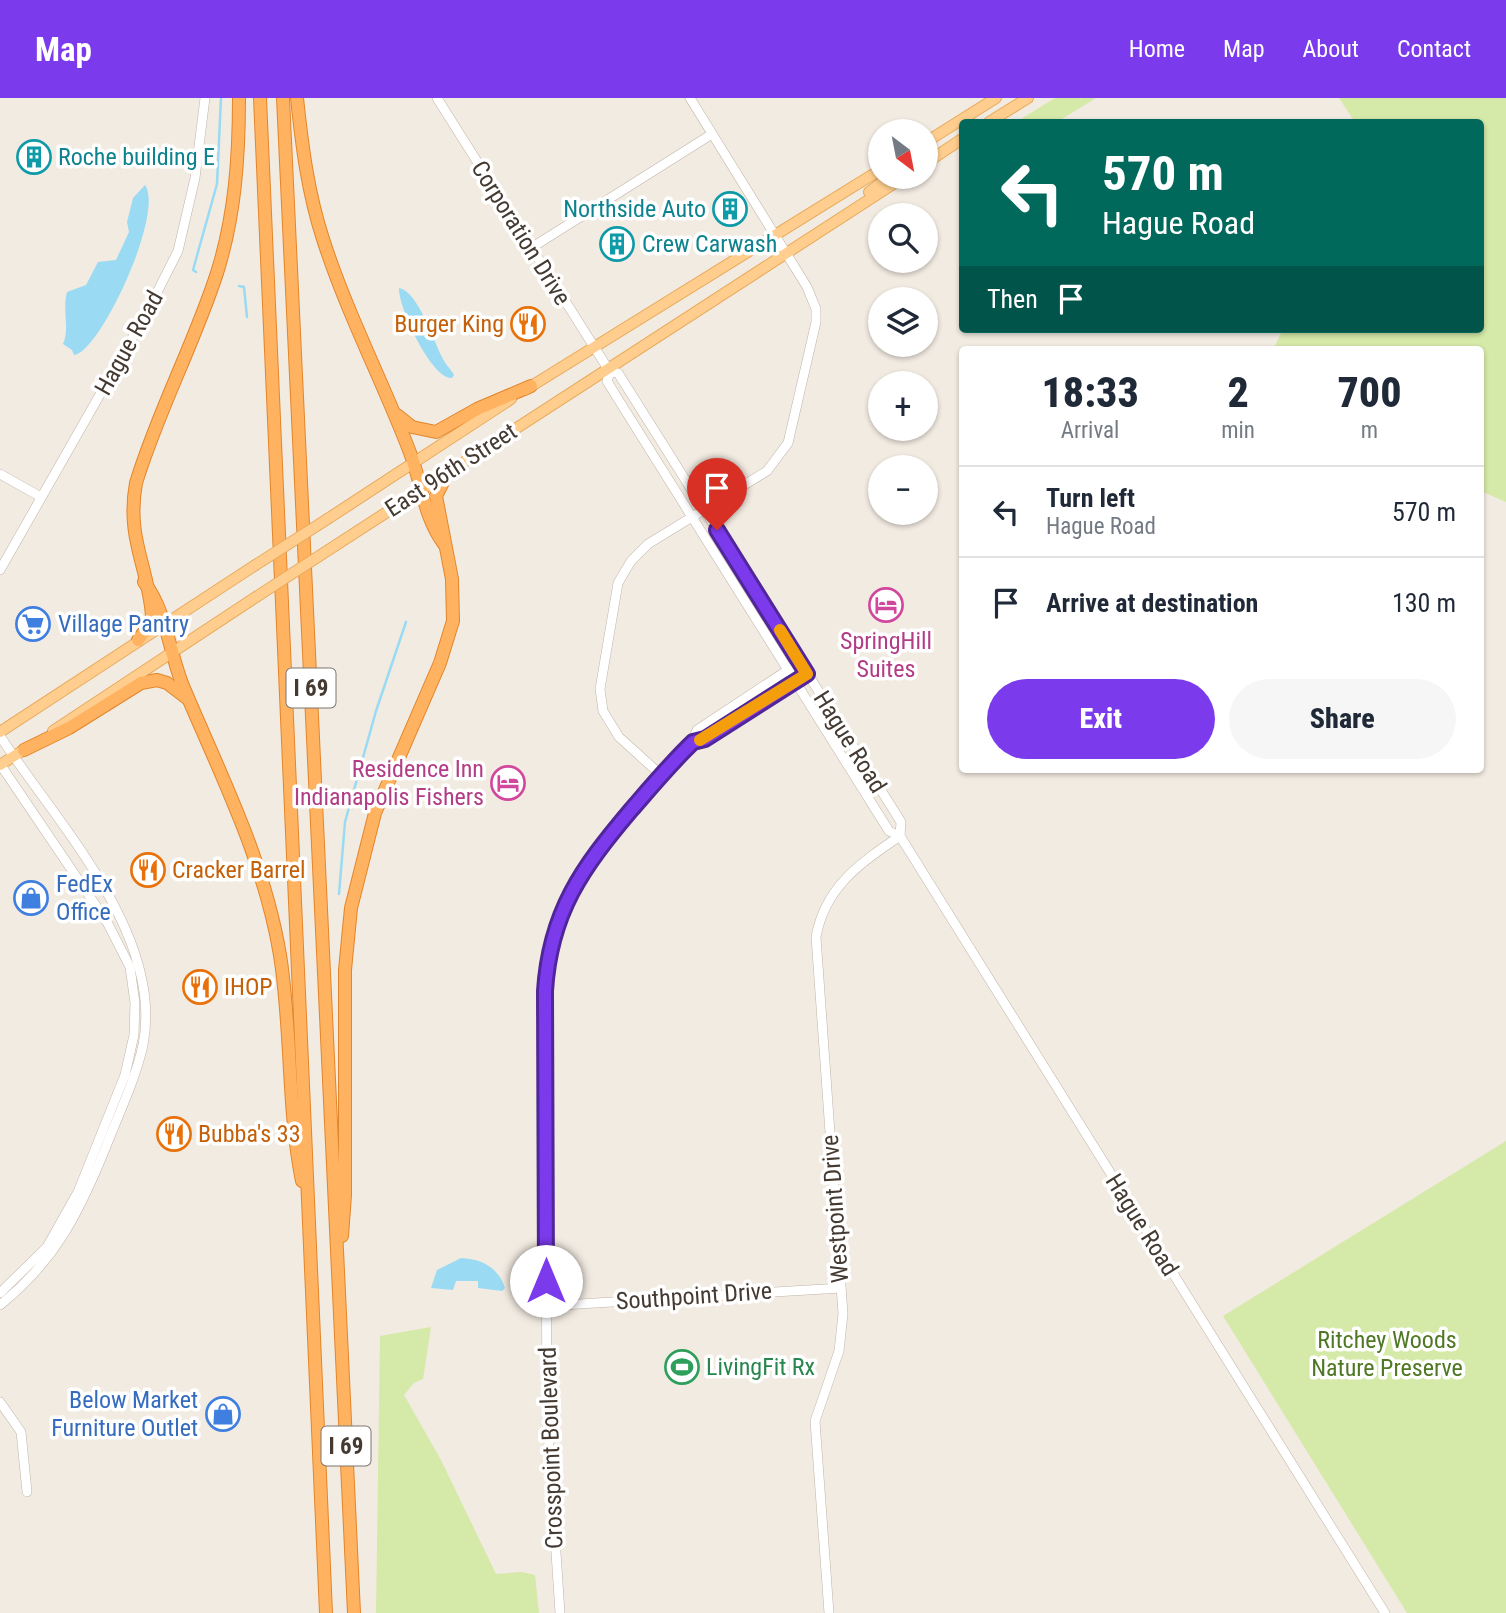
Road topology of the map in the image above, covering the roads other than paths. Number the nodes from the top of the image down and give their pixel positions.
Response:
1 (205, 98) edge
2 (239, 98) edge
3 (260, 98) edge
4 (283, 98) edge
5 (297, 98) edge
6 (437, 98) edge
7 (690, 98) edge
8 (996, 98) edge
9 (1028, 98) edge
10 (963, 119) edge
11 (994, 119) edge
12 (959, 121) edge
13 (712, 134) junction
14 (938, 134) edge
15 (959, 141) edge
16 (938, 155) edge
17 (868, 178) edge
18 (873, 189) edge
19 (885, 189) edge
20 (859, 205) junction
21 (777, 236) junction
22 (531, 248) junction
23 (788, 254) junction
24 (595, 349) junction
25 (608, 370) junction
26 (531, 386) junction
27 (391, 406) junction
28 (414, 463) junction
29 (447, 472) junction
30 (0, 474) edge
31 (420, 490) junction
32 (41, 497) junction
33 (704, 510) junction
34 (692, 517) junction
35 (444, 544) junction
36 (0, 570) edge
37 (144, 582) junction
38 (165, 625) junction
39 (138, 640) junction
40 (172, 652) junction
41 (800, 662) junction
42 (788, 670) junction
43 (807, 674) junction
44 (795, 681) junction
45 (190, 701) junction
46 (0, 734) edge
47 (693, 742) junction
48 (15, 751) junction
49 (0, 764) edge
50 (661, 775) junction
51 (900, 836) junction
52 (307, 1209) junction
53 (339, 1279) junction
54 (841, 1288) junction
55 (0, 1293) edge
56 (0, 1305) edge
57 (546, 1306) junction
58 (0, 1402) edge
59 (26, 1492) dead end
60 (326, 1613) edge
61 (354, 1613) edge
62 (560, 1613) edge
63 (829, 1613) edge
64 (1385, 1613) edge

1 - 32 street, Hague Road
2 - 37 highway
3 - 52 highway, I 69
4 - 53 highway, I 69
5 - 27 highway
6 - 22 street, Corporation Drive
7 - 13 street
8 - 10 main road
9 - 11 main road
12 - 14 main road
13 - 21 street
13 - 22 street
15 - 16 main road
17 - 21 main road, East 96th Street
18 - 20 main road
19 - 20 main road, East 96th Street
20 - 23 main road, East 96th Street
21 - 23 street
21 - 24 main road, East 96th Street
22 - 24 street, Corporation Drive
23 - 25 main road, East 96th Street
23 - 33 street
24 - 25 street, Corporation Drive
24 - 26 main road, East 96th Street
25 - 29 main road, East 96th Street
25 - 33 street, Hague Road
25 - 34 street, Hague Road
26 - 27 highway
26 - 28 main road, East 96th Street
27 - 28 highway
28 - 31 highway
28 - 38 main road, East 96th Street, bridge
29 - 31 main road, East 96th Street
29 - 35 highway
30 - 32 street
31 - 35 highway
31 - 40 main road, East 96th Street, bridge
32 - 36 street, Hague Road
33 - 34 street
33 - 41 street, Hague Road
34 - 42 street, Hague Road
34 - 50 street
35 - 53 highway
37 - 38 highway
37 - 39 highway
38 - 39 main road, East 96th Street
38 - 40 highway
39 - 46 main road, East 96th Street
40 - 45 highway
40 - 48 main road, East 96th Street
41 - 42 street, Crosspoint Boulevard
41 - 43 street, Hague Road
42 - 44 street, Hague Road
42 - 47 street, Crosspoint Boulevard
43 - 44 street, Crosspoint Boulevard
43 - 51 street, Hague Road
44 - 47 street, Crosspoint Boulevard
44 - 51 street, Hague Road
45 - 48 highway
45 - 52 highway
46 - 48 street
47 - 50 street, Crosspoint Boulevard
48 - 49 main road, East 96th Street
48 - 56 street
49 - 55 street
50 - 57 street, Crosspoint Boulevard
51 - 54 street, Westpoint Drive
51 - 64 street, Hague Road
52 - 60 highway, I 69
53 - 61 highway, I 69
54 - 57 street, Southpoint Drive
54 - 63 street, Westpoint Drive
57 - 62 street, Crosspoint Boulevard
58 - 59 street

